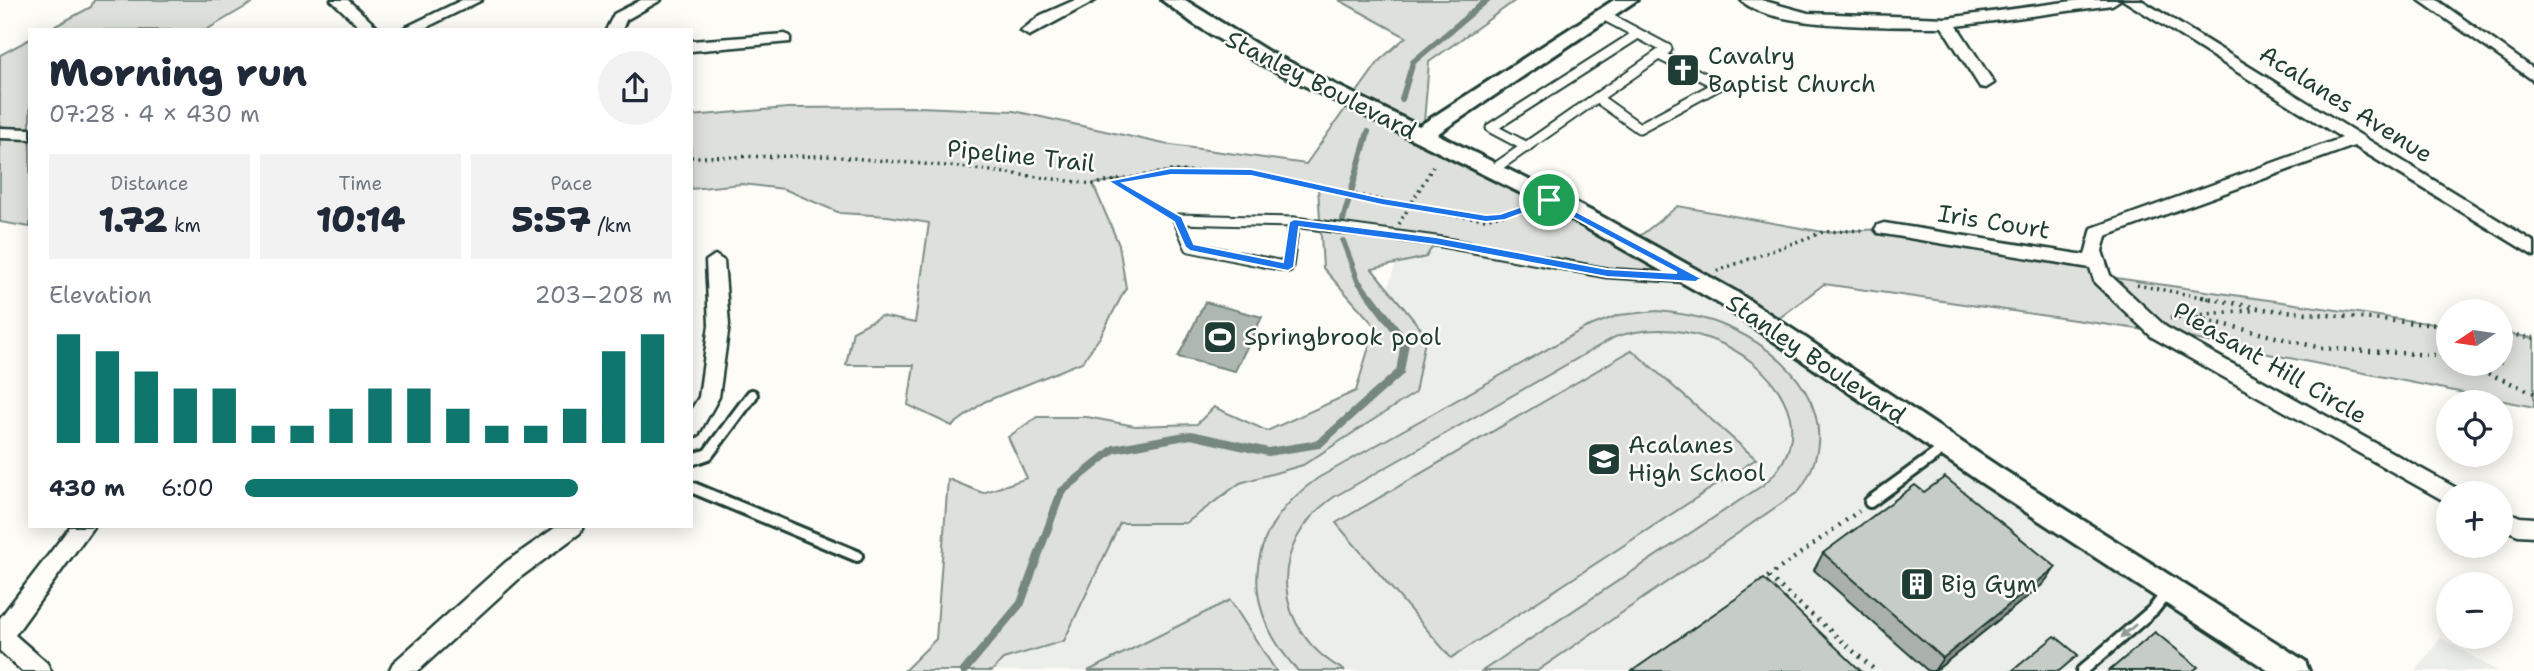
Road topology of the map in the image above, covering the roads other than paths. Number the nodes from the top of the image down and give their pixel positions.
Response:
1 (339, 0) edge
2 (474, 0) edge
3 (653, 0) edge
4 (1088, 0) edge
5 (1172, 0) edge
6 (1627, 0) edge
7 (1749, 0) edge
8 (2112, 0) edge
9 (2132, 0) edge
10 (2427, 0) edge
11 (1603, 15) junction
12 (1947, 23) junction
13 (370, 28) edge
14 (412, 28) edge
15 (615, 28) edge
16 (1029, 31) dead end
17 (1638, 34) junction
18 (785, 39) dead end
19 (693, 46) edge
20 (1659, 55) junction
21 (2534, 76) edge
22 (1986, 83) dead end
23 (1597, 98) junction
24 (0, 133) edge
25 (28, 134) edge
26 (1421, 135) junction
27 (2356, 139) junction
28 (1527, 147) junction
29 (1491, 172) junction
30 (1294, 222) junction
31 (1884, 229) road end
32 (2534, 250) edge
33 (715, 261) dead end
34 (2099, 270) junction
35 (1696, 278) junction
36 (752, 395) dead end
37 (693, 425) edge
38 (1947, 447) junction
39 (693, 459) edge
40 (2436, 487) edge
41 (693, 488) edge
42 (1870, 502) road end
43 (2513, 524) edge
44 (2534, 527) edge
45 (81, 528) edge
46 (571, 528) edge
47 (857, 556) dead end
48 (2170, 588) junction
49 (0, 636) edge
50 (39, 671) edge
51 (401, 671) edge
52 (2082, 671) edge
53 (2294, 671) edge

1 - 13 street
2 - 14 street
3 - 15 street
4 - 16 street
5 - 26 street, Stanley Boulevard
6 - 11 street
7 - 12 street
8 - 12 street
9 - 27 street, Acalanes Avenue
10 - 21 street
11 - 17 lane
11 - 26 street
12 - 22 street
17 - 20 lane
17 - 28 lane
18 - 19 street
20 - 23 lane
20 - 23 lane
23 - 28 lane
24 - 25 street
26 - 29 street, Stanley Boulevard
27 - 32 street, Acalanes Avenue
27 - 34 street
28 - 29 lane
29 - 35 street, Stanley Boulevard
30 - 30 lane
30 - 35 lane
31 - 34 street, Iris Court
33 - 37 street
34 - 40 street, Pleasant Hill Circle
35 - 38 street, Stanley Boulevard
36 - 39 lane
38 - 42 lane
38 - 48 street, Stanley Boulevard
41 - 47 lane
43 - 44 street
45 - 49 street
46 - 51 street
48 -> 52 lane
48 - 53 street, Stanley Boulevard
49 - 50 street

